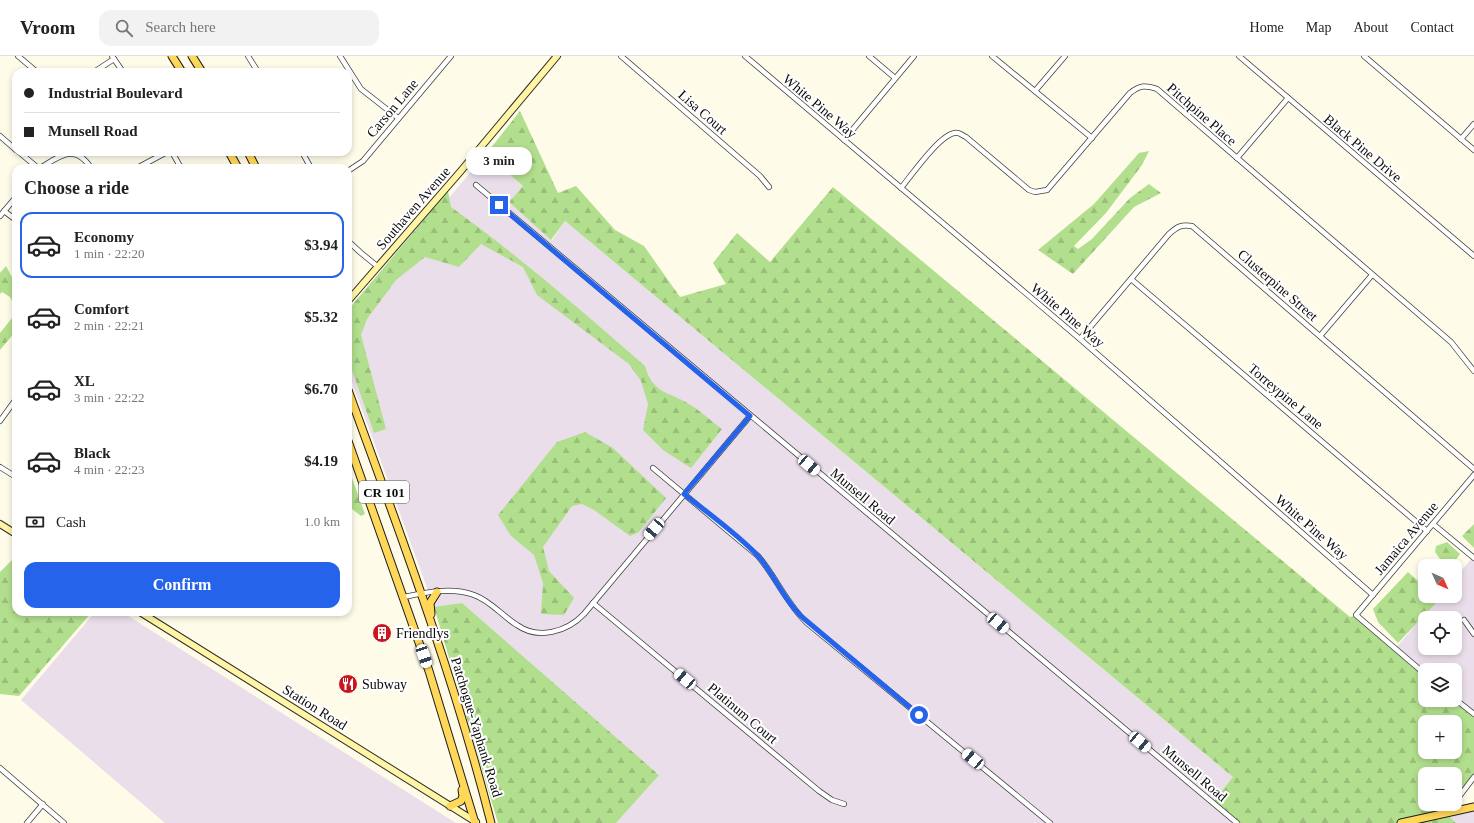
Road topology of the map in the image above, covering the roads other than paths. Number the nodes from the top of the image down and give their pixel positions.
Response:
1 (18, 56) edge
2 (172, 56) edge
3 (192, 56) edge
4 (248, 56) edge
5 (340, 56) edge
6 (451, 56) edge
7 (557, 56) edge
8 (621, 56) edge
9 (745, 56) edge
10 (869, 56) edge
11 (914, 56) edge
12 (992, 56) edge
13 (1065, 56) edge
14 (1239, 56) edge
15 (1364, 56) edge
16 (113, 57) edge
17 (32, 68) edge
18 (99, 68) edge
19 (120, 68) edge
20 (180, 68) edge
21 (200, 68) edge
22 (256, 68) edge
23 (348, 68) edge
24 (352, 75) edge
25 (895, 78) junction
26 (1035, 91) junction
27 (1288, 98) junction
28 (398, 118) junction
29 (1474, 124) edge
30 (0, 136) edge
31 (1092, 138) junction
32 (1461, 139) junction
33 (844, 140) junction
34 (12, 146) edge
35 (1474, 150) edge
36 (24, 156) edge
37 (62, 156) edge
38 (80, 156) edge
39 (159, 156) edge
40 (1236, 158) junction
41 (34, 164) edge
42 (47, 164) edge
43 (88, 164) edge
44 (144, 164) edge
45 (352, 169) edge
46 (476, 185) dead end
47 (769, 187) dead end
48 (901, 188) junction
49 (12, 202) edge
50 (4, 211) junction
51 (0, 216) edge
52 (12, 217) edge
53 (352, 245) edge
54 (1474, 256) edge
55 (377, 266) junction
56 (1372, 275) junction
57 (1132, 279) junction
58 (352, 296) edge
59 (1320, 336) junction
60 (1080, 339) junction
61 (1474, 371) edge
62 (352, 401) edge
63 (12, 404) edge
64 (750, 416) junction
65 (0, 421) edge
66 (352, 452) edge
67 (0, 467) edge
68 (653, 468) dead end
69 (1474, 469) edge
70 (12, 474) edge
71 (1474, 475) edge
72 (684, 494) junction
73 (0, 524) edge
74 (1433, 524) junction
75 (1427, 531) junction
76 (12, 532) edge
77 (1474, 558) edge
78 (437, 592) junction
79 (420, 593) junction
80 (1373, 595) junction
81 (404, 597) junction
82 (593, 603) junction
83 (146, 616) edge
84 (1464, 620) dead end
85 (1474, 634) edge
86 (434, 635) junction
87 (1418, 668) edge
88 (1462, 704) edge
89 (1474, 714) edge
90 (0, 768) edge
91 (459, 768) junction
92 (1474, 778) edge
93 (1462, 793) edge
94 (43, 804) junction
95 (844, 804) dead end
96 (450, 806) junction
97 (1474, 807) edge
98 (1446, 813) joint
99 (476, 822) edge
100 (27, 823) edge
101 (64, 823) edge
102 (491, 823) edge
103 (1050, 823) edge
104 (1237, 823) edge
105 (1401, 823) edge

1 - 17 street
2 - 20 main road
3 - 21 main road
4 - 22 street
5 - 23 street
6 - 28 street, Carson Lane
7 - 55 main road, Southaven Avenue
8 - 47 street, Lisa Court
9 - 33 street, White Pine Way
10 - 25 street
11 - 25 street
12 - 26 street
13 - 26 street
14 - 27 street, Black Pine Drive
15 - 32 street
16 - 18 street
16 - 19 street
24 - 28 street
25 - 33 street
26 - 31 street
27 - 40 street
27 - 54 street, Black Pine Drive
28 - 45 street, Carson Lane
29 - 32 street
30 - 34 street
31 - 40 street, Pitchpine Place
31 - 48 street, Pitchpine Place
32 - 35 street
33 - 48 street, White Pine Way
36 - 41 street
37 - 42 street
38 - 43 street
39 - 44 street
40 - 56 street, Pitchpine Place
46 - 64 street, Munsell Road
48 - 60 street, White Pine Way
49 - 50 street
50 - 51 street
50 - 52 street
53 - 55 street
55 - 58 main road, Southaven Avenue
56 - 59 street
56 - 61 street, Pitchpine Place
57 - 59 street, Clusterpine Street
57 - 60 street, Clusterpine Street
57 - 75 street, Torreypine Lane
59 - 69 street, Clusterpine Street
60 - 80 street, White Pine Way
62 - 79 main road, Patchogue-Yaphank Road / CR 101
63 - 65 street
64 - 72 street
64 - 104 street, Munsell Road
66 - 81 main road, Patchogue-Yaphank Road / CR 101
67 - 70 street
68 - 72 street
71 - 74 street, Jamaica Avenue
72 - 82 street
72 - 103 street
73 - 76 main road
74 - 75 street, Jamaica Avenue
74 - 77 street
75 - 80 street, Jamaica Avenue
78 - 79 street
78 - 82 street
78 - 86 main road
79 - 81 street
79 - 86 main road, Patchogue-Yaphank Road / CR 101
80 - 87 street, Jamaica Avenue
81 - 91 main road, Patchogue-Yaphank Road / CR 101
82 - 95 street, Platinum Court
83 - 96 main road, Station Road
84 - 85 street
86 - 102 main road, Patchogue-Yaphank Road / CR 101
88 - 89 street
90 - 94 street
91 - 96 main road
91 - 99 main road, Patchogue-Yaphank Road / CR 101
92 - 93 street
94 - 100 street
94 - 101 street
96 - 99 main road, Station Road
97 - 98 main road
98 - 105 main road

